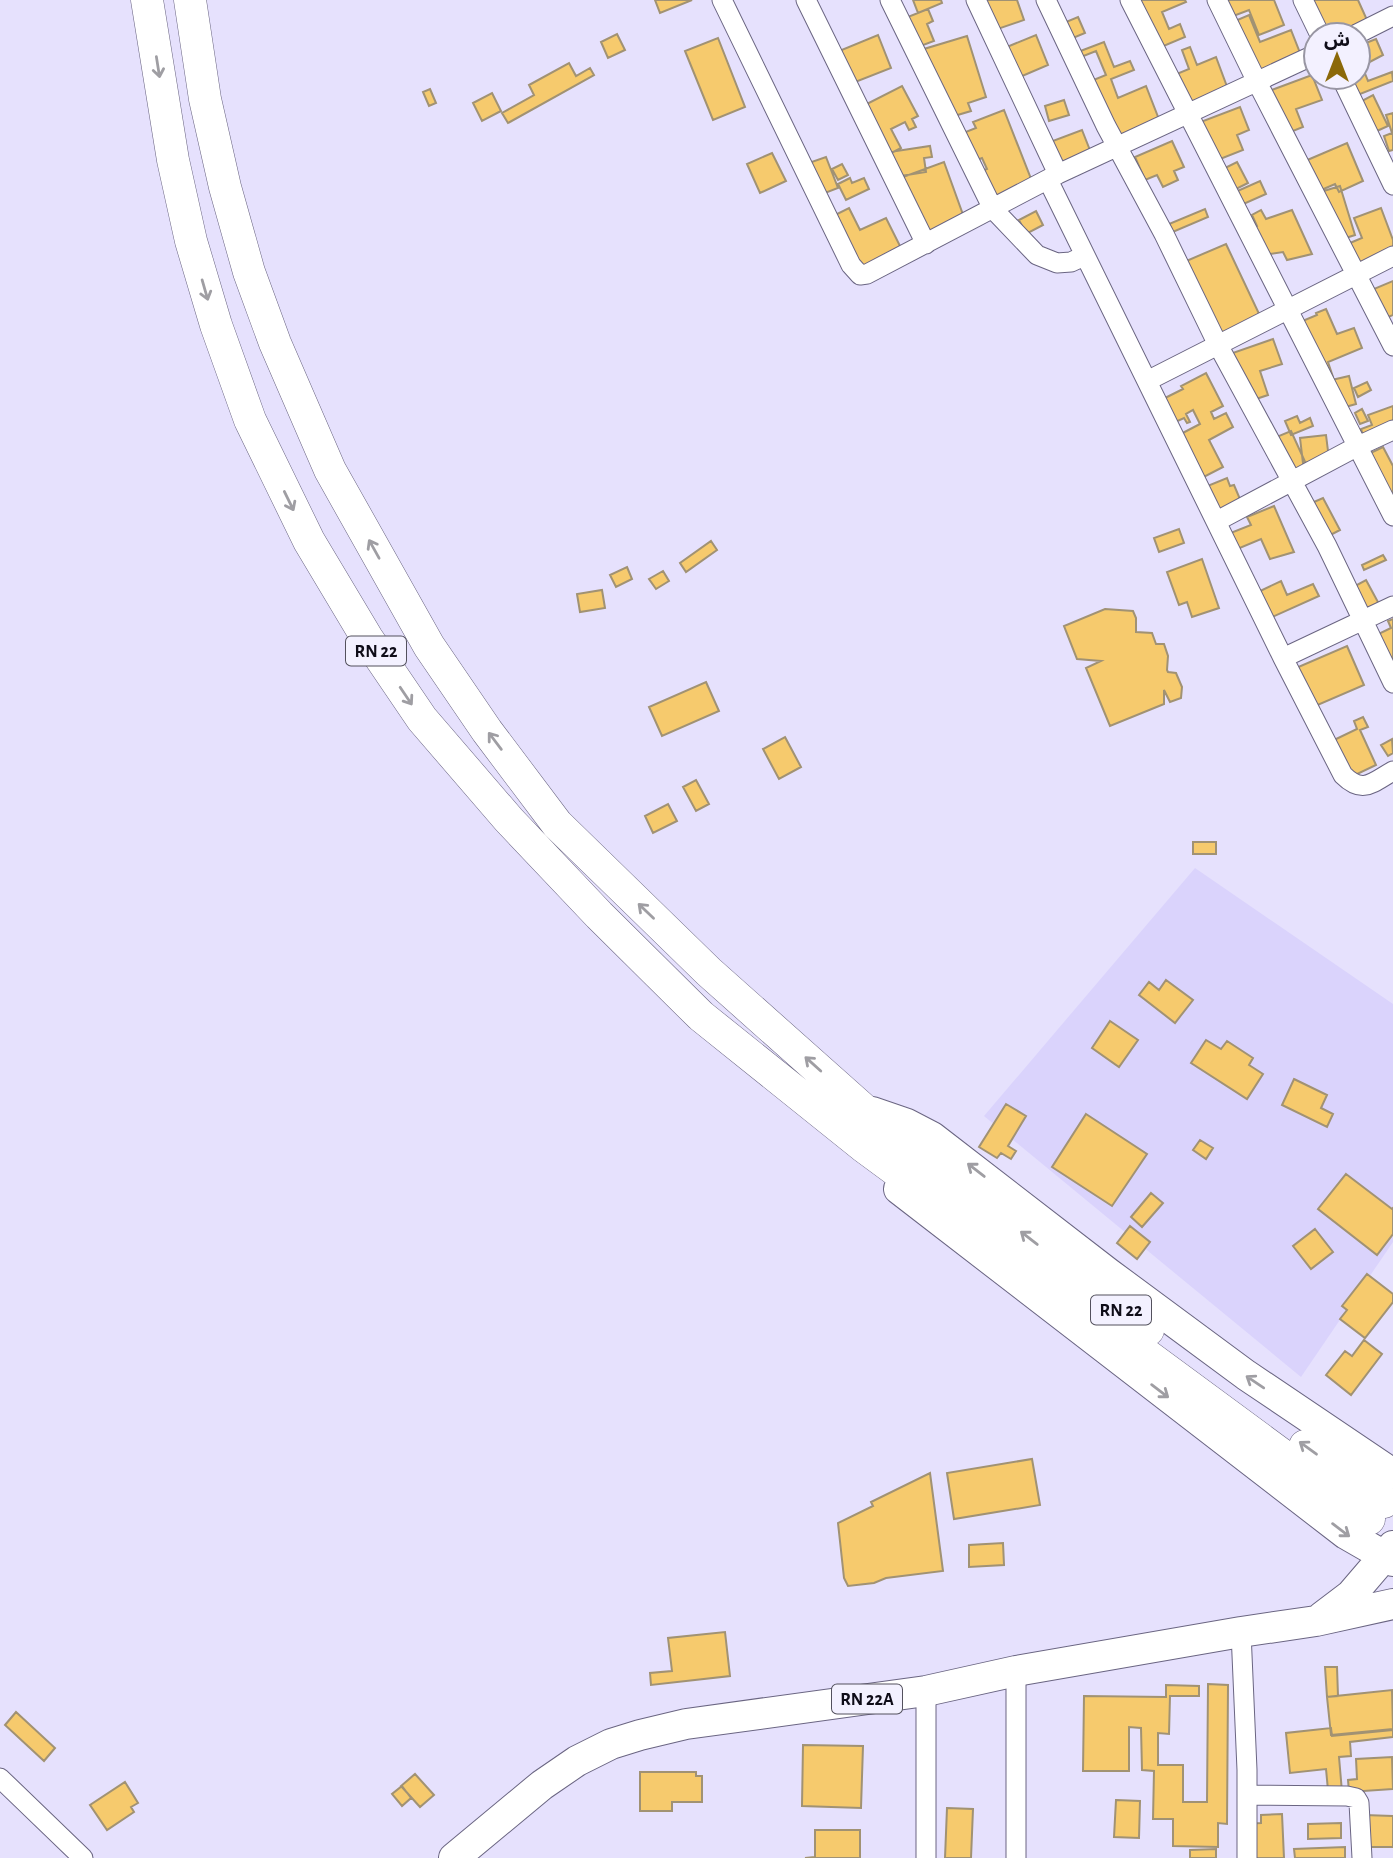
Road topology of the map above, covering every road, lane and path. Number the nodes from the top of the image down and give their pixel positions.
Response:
1 (147, 0) edge
2 (190, 0) edge
3 (722, 0) edge
4 (806, 0) edge
5 (890, 0) edge
6 (976, 0) edge
7 (1046, 0) edge
8 (1130, 0) edge
9 (1217, 0) edge
10 (1303, 0) edge
11 (1387, 0) edge
12 (1393, 14) edge
13 (1313, 21) edge
14 (1372, 25) edge
15 (1302, 61) edge
16 (1257, 82) junction
17 (1348, 91) edge
18 (1188, 116) junction
19 (1118, 146) junction
20 (1053, 177) junction
21 (1393, 185) edge
22 (993, 209) junction
23 (926, 244) junction
24 (1084, 256) junction
25 (1393, 256) edge
26 (1356, 273) junction
27 (1287, 311) junction
28 (1218, 345) junction
29 (1393, 346) edge
30 (1147, 382) junction
31 (1393, 429) edge
32 (1356, 447) junction
33 (1292, 481) junction
34 (1393, 516) edge
35 (1217, 521) junction
36 (1393, 606) edge
37 (1362, 621) junction
38 (1283, 658) junction
39 (1393, 683) edge
40 (1393, 771) edge
41 (863, 1146) junction
42 (1385, 1488) edge
43 (1390, 1555) edge
44 (1393, 1604) edge
45 (1346, 1616) junction
46 (1393, 1618) edge
47 (1316, 1622) junction
48 (1241, 1632) junction
49 (1016, 1671) junction
50 (926, 1691) junction
51 (0, 1778) edge
52 (1247, 1795) junction
53 (83, 1858) edge
54 (454, 1858) edge
55 (926, 1858) edge
56 (1016, 1858) edge
57 (1247, 1858) edge
58 (1362, 1858) edge

1 -> 41 highway, RN 22
42 -> 2 highway, RN 22
3 - 23 street
4 - 23 street
5 - 22 street
6 - 20 street
7 - 19 street
8 - 18 street
9 - 16 street
10 - 13 street
11 - 12 street
12 - 14 street
15 - 16 street
16 - 18 street
16 - 26 street
17 - 21 street
18 - 19 street
18 - 27 street
19 - 20 street
19 - 28 street
20 - 22 street
20 - 24 street
22 - 23 street
22 - 24 street
24 - 30 street
25 - 26 street
26 - 27 street
26 - 29 street
27 - 28 street
27 - 32 street
28 - 30 street
28 - 33 street
30 - 35 street
31 - 32 street
32 - 33 street
32 - 34 street
33 - 35 street
33 - 37 street
35 - 38 street
36 - 37 street
37 - 38 street
37 - 39 street
38 - 40 street
41 - 42 highway, RN 22
41 -> 43 main road
43 - 47 main road
44 - 45 main road
45 - 46 main road
45 - 47 main road
47 - 48 main road, RN 22A
48 - 49 main road, RN 22A
48 - 52 street
49 - 50 main road, RN 22A
49 - 56 street
50 - 54 main road, RN 22A
50 - 55 street
51 - 53 street
52 - 57 street
52 - 58 street

